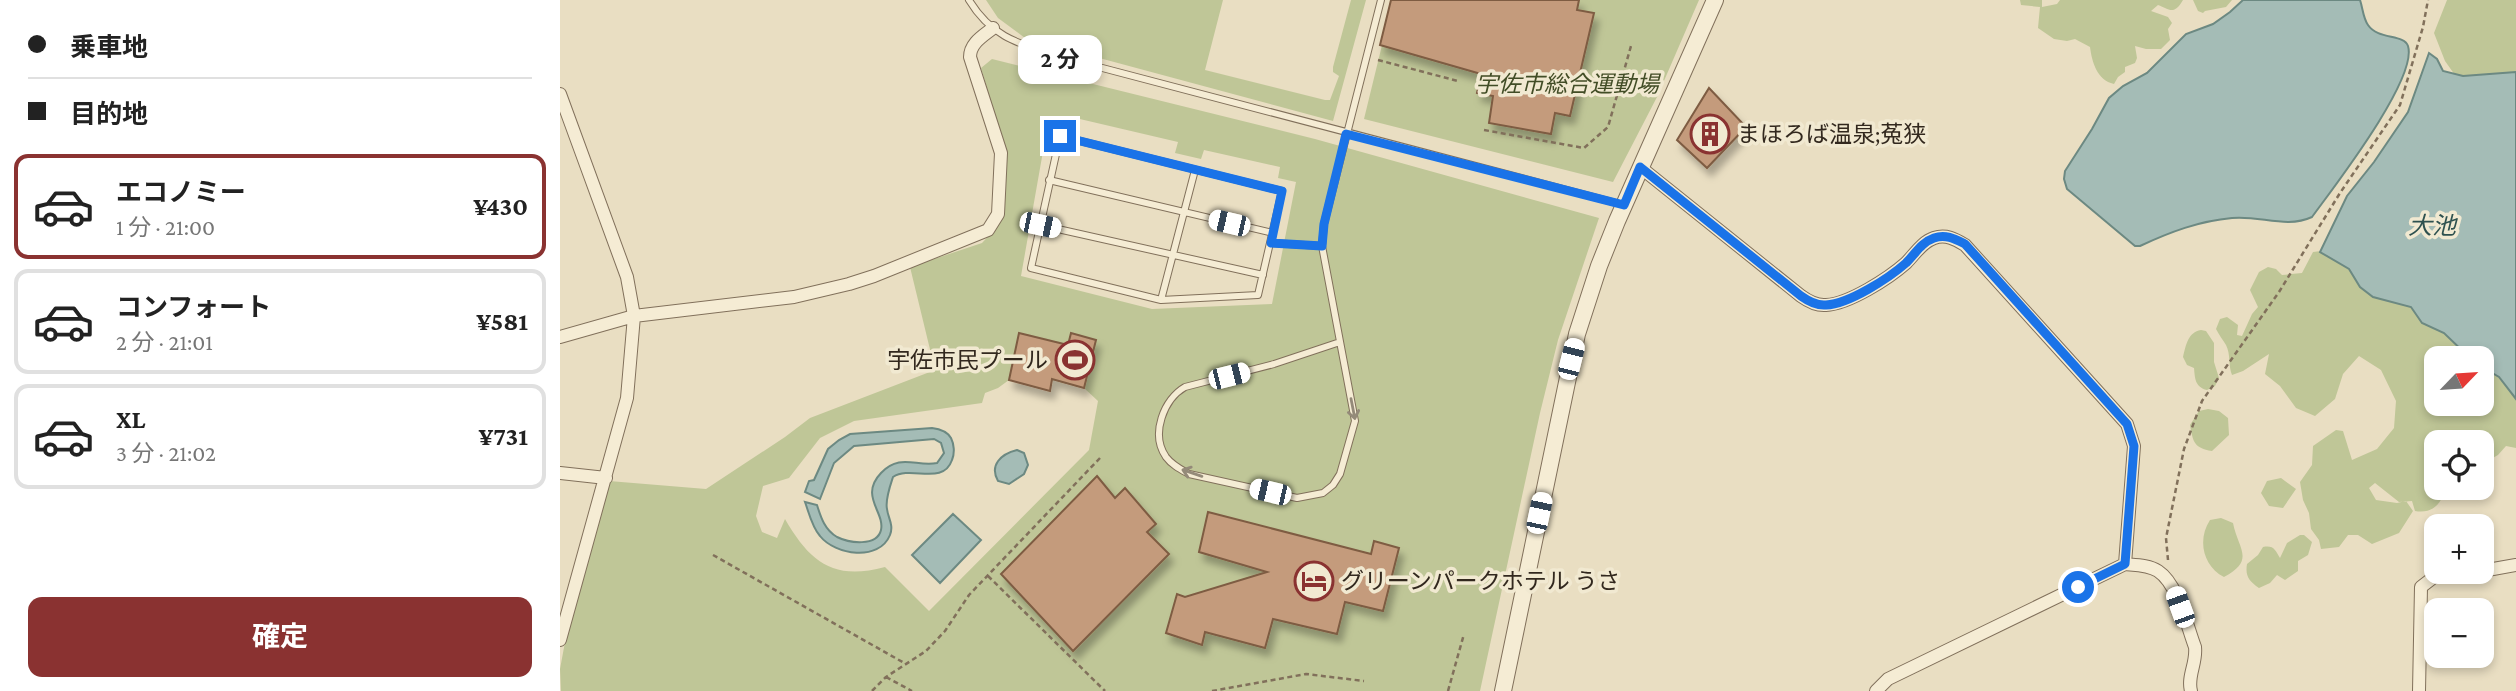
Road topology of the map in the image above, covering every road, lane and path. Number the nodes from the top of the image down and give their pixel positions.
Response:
1 (969, 0) edge
2 (1381, 0) edge
3 (1715, 0) edge
4 (2428, 0) edge
5 (993, 28) junction
6 (1631, 46) dead end
7 (1374, 60) dead end
8 (1458, 81) dead end
9 (560, 94) edge
10 (1484, 130) dead end
11 (1346, 134) junction
12 (1640, 167) junction
13 (1195, 170) junction
14 (1049, 180) junction
15 (1624, 205) junction
16 (1184, 212) junction
17 (1040, 225) junction
18 (1273, 233) junction
19 (1271, 243) junction
20 (1322, 246) junction
21 (1173, 255) junction
22 (1263, 275) junction
23 (1161, 300) junction
24 (634, 316) junction
25 (560, 337) edge
26 (1340, 342) junction
27 (1100, 458) dead end
28 (560, 473) edge
29 (606, 478) junction
30 (713, 555) dead end
31 (2125, 564) junction
32 (2516, 565) edge
33 (2494, 568) edge
34 (988, 576) junction
35 (2425, 584) edge
36 (2173, 587) junction
37 (1465, 634) dead end
38 (560, 640) edge
39 (906, 664) junction
40 (886, 677) junction
41 (1364, 681) dead end
42 (872, 691) edge
43 (912, 691) edge
44 (1105, 691) edge
45 (1212, 691) edge
46 (1448, 691) edge
47 (1503, 691) edge
48 (1876, 691) edge
49 (2191, 691) edge
50 (2419, 691) edge

1 - 5 lane
2 - 11 lane
3 - 12 street
4 - 36 path
5 - 11 lane
5 - 24 street
6 - 10 path
7 - 8 path
9 - 24 street
11 - 15 lane
11 - 20 lane
12 - 15 street
12 - 31 street
13 - 14 lane
13 - 16 lane
13 - 18 lane
14 - 16 lane
14 - 17 lane
15 - 47 street
16 - 18 lane
16 - 21 lane
17 - 21 lane
17 - 23 lane
18 - 19 lane
19 - 20 lane
19 - 22 lane
20 - 26 lane
21 - 22 lane
21 - 23 lane
22 - 23 lane
24 - 25 street
24 - 29 street
26 -> 26 lane
27 - 34 path
28 - 29 street
29 - 38 street
30 - 39 path
31 - 36 street
31 - 48 street
32 - 33 street
34 - 39 path
34 - 44 path
35 - 50 street
36 - 49 street
37 - 46 path
39 - 40 path
40 - 42 path
40 - 43 path
41 - 45 path

